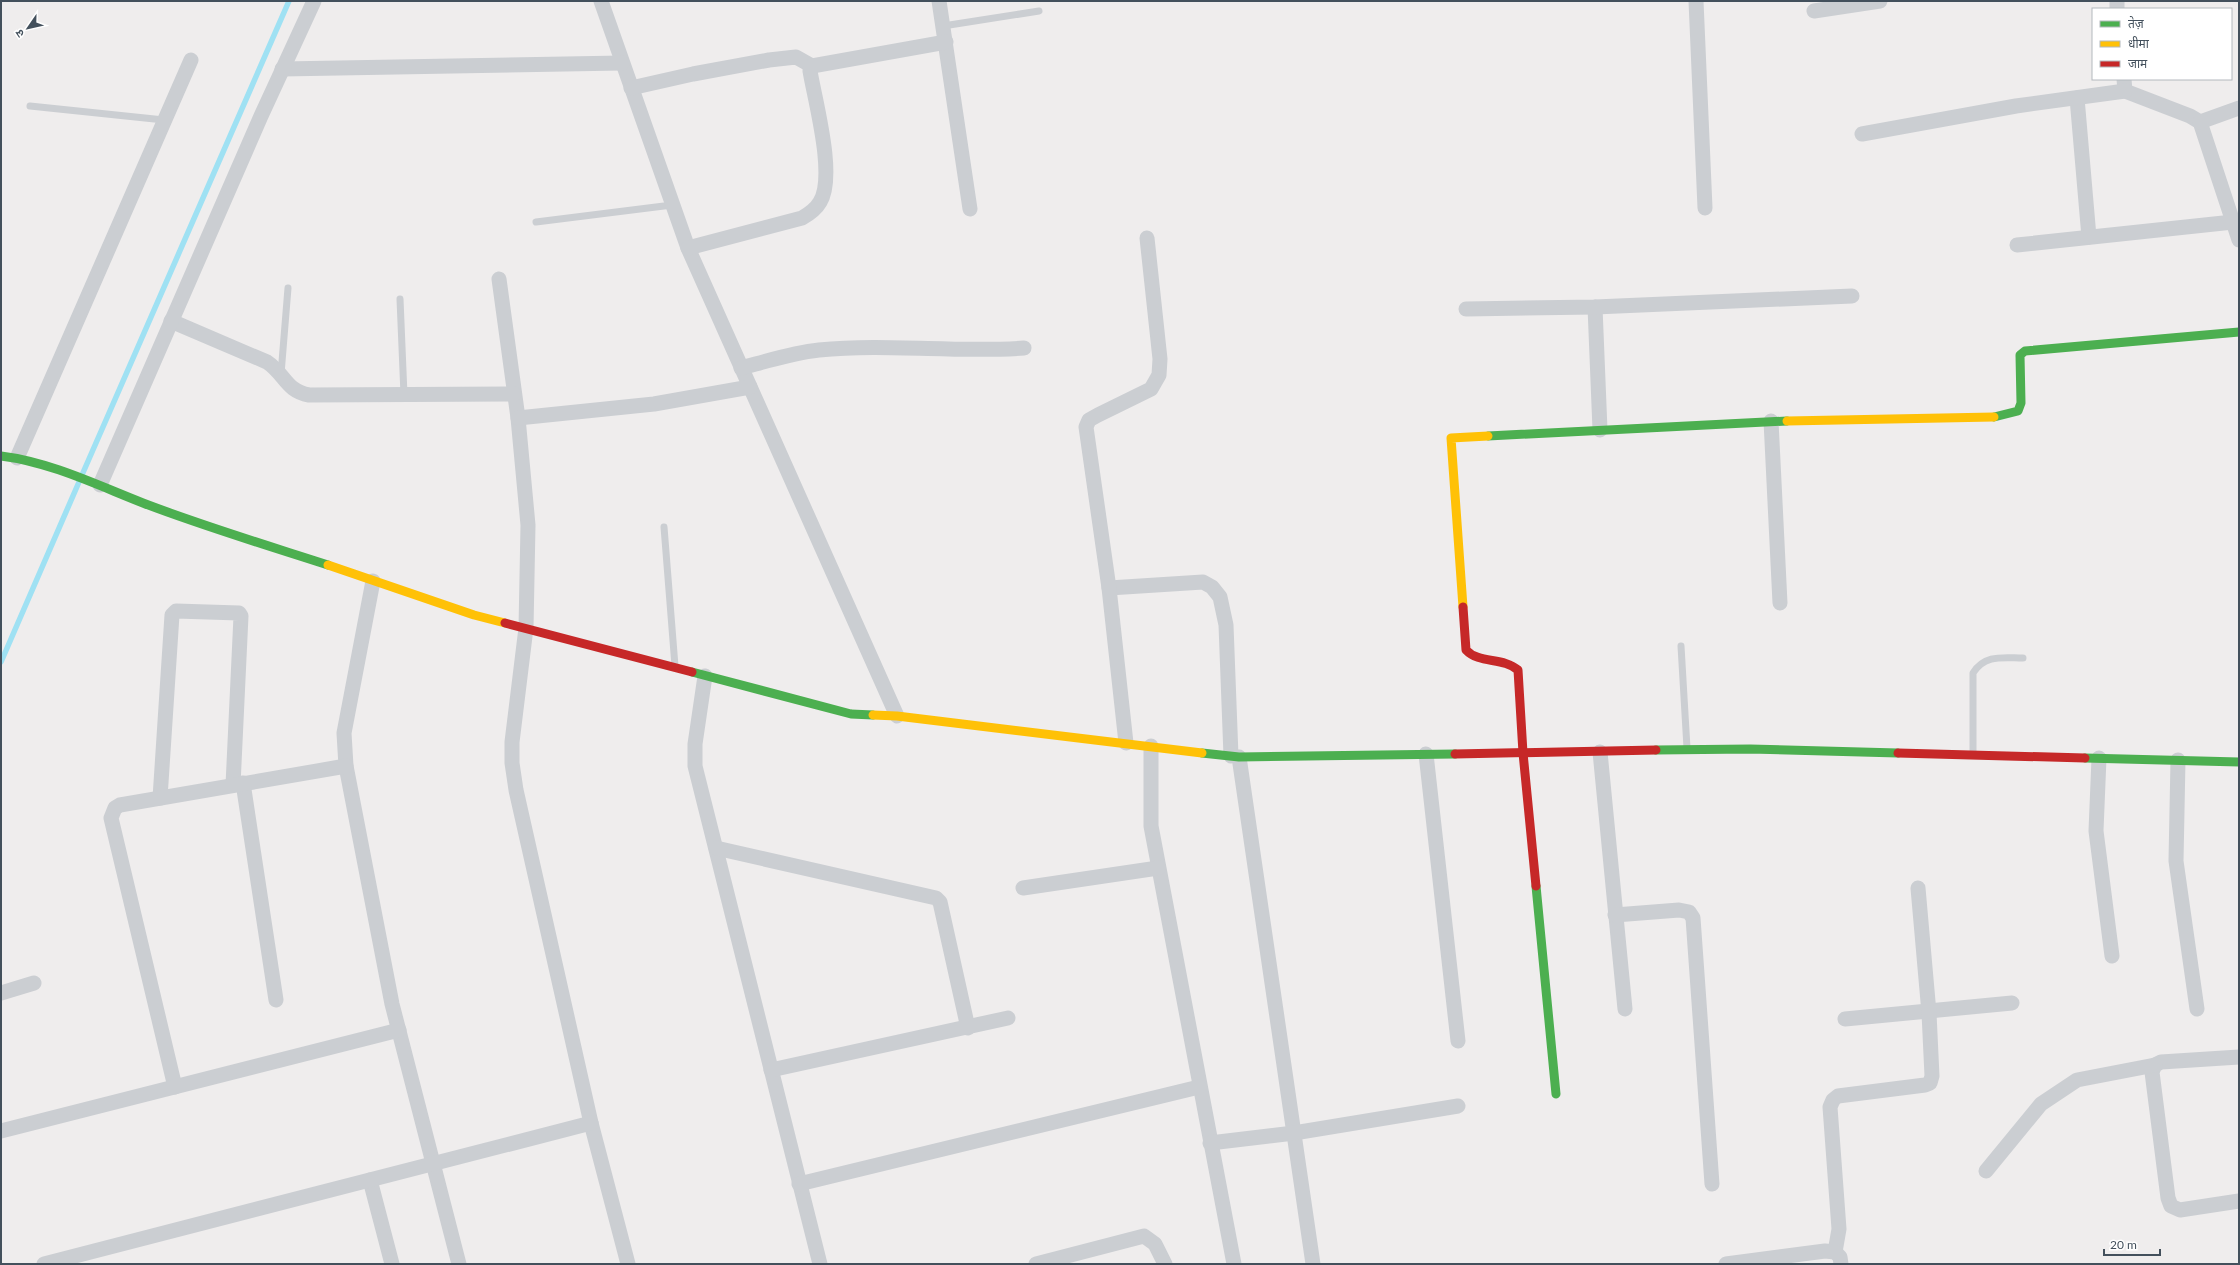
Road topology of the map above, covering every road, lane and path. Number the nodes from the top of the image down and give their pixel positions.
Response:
1 (314, 1) edge
2 (601, 1) edge
3 (939, 1) edge
4 (1696, 1) edge
5 (1880, 1) edge
6 (1039, 11) dead end
7 (1814, 11) dead end
8 (943, 26) junction
9 (946, 42) junction
10 (191, 60) dead end
11 (622, 63) junction
12 (812, 66) junction
13 (282, 69) junction
14 (2124, 85) edge
15 (631, 88) junction
16 (2078, 98) junction
17 (30, 106) dead end
18 (2239, 108) edge
19 (164, 120) junction
20 (2200, 122) junction
21 (1862, 134) dead end
22 (672, 204) junction
23 (1704, 208) dead end
24 (970, 209) dead end
25 (536, 222) dead end
26 (2233, 222) junction
27 (2089, 237) junction
28 (1147, 238) dead end
29 (2239, 240) edge
30 (2017, 245) dead end
31 (688, 248) junction
32 (499, 279) dead end
33 (288, 288) dead end
34 (1852, 296) dead end
35 (400, 299) dead end
36 (1595, 307) junction
37 (1466, 309) dead end
38 (171, 321) junction
39 (2239, 332) edge
40 (1024, 348) dead end
41 (741, 368) junction
42 (281, 376) junction
43 (750, 387) junction
44 (404, 394) junction
45 (514, 394) junction
46 (518, 418) junction
47 (1771, 421) junction
48 (1600, 430) junction
49 (1, 456) edge
50 (17, 458) junction
51 (96, 484) junction
52 (664, 527) dead end
53 (373, 581) junction
54 (1109, 588) junction
55 (1780, 603) dead end
56 (526, 628) junction
57 (1681, 646) dead end
58 (2023, 658) dead end
59 (675, 668) junction
60 (705, 676) junction
61 (897, 716) junction
62 (1126, 743) junction
63 (1151, 746) junction
64 (1687, 750) junction
65 (1600, 752) junction
66 (1523, 753) junction
67 (1426, 754) junction
68 (1973, 755) junction
69 (1235, 757) junction
70 (2099, 758) junction
71 (2178, 760) junction
72 (2239, 762) edge
73 (346, 766) junction
74 (238, 784) junction
75 (160, 798) junction
76 (716, 848) junction
77 (1158, 868) junction
78 (1023, 888) dead end
79 (1918, 888) dead end
80 (1615, 915) junction
81 (2112, 956) dead end
82 (34, 983) dead end
83 (1, 993) edge
84 (276, 1000) dead end
85 (2012, 1003) dead end
86 (1625, 1009) dead end
87 (2197, 1009) dead end
88 (1929, 1012) junction
89 (1008, 1018) dead end
90 (1845, 1019) dead end
91 (968, 1028) junction
92 (399, 1030) junction
93 (1458, 1041) dead end
94 (2239, 1057) edge
95 (2155, 1065) junction
96 (771, 1070) junction
97 (175, 1087) junction
98 (1199, 1087) junction
99 (1556, 1094) dead end
100 (1458, 1106) dead end
101 (590, 1124) junction
102 (1, 1131) edge
103 (1294, 1133) junction
104 (1210, 1143) junction
105 (434, 1164) junction
106 (1986, 1171) dead end
107 (370, 1180) junction
108 (800, 1184) junction
109 (1712, 1184) dead end
110 (2239, 1200) edge
111 (1838, 1258) edge
112 (44, 1264) edge
113 (392, 1264) edge
114 (459, 1264) edge
115 (628, 1264) edge
116 (820, 1264) edge
117 (1036, 1264) edge
118 (1165, 1264) edge
119 (1234, 1264) edge
120 (1313, 1264) edge
121 (1726, 1264) edge

1 - 13 street
2 - 11 street
3 - 8 street
4 - 23 street
5 - 7 street
6 - 8 lane
8 - 9 street
9 - 12 street
9 - 24 street
10 - 19 street
11 - 13 street
11 - 15 street
12 - 15 street
12 - 31 street
13 - 38 street
14 - 16 street
14 - 20 street
15 - 22 street
16 - 21 street
16 - 27 street
17 - 19 lane
18 - 20 street
19 - 50 street
20 - 26 street
22 - 25 lane
22 - 31 street
26 - 27 street
26 - 29 street
27 - 30 street
28 - 54 street
31 - 41 street
32 - 45 street
33 - 42 lane
34 - 36 street
35 - 44 lane
36 - 37 street
36 - 48 street
38 - 42 street
38 - 51 street
39 - 47 street
40 - 41 street
41 - 43 street
42 - 44 street
43 - 46 street
43 - 61 street
44 - 45 street
45 - 46 street
46 - 56 street
47 - 48 street
47 - 55 street
48 - 66 street
49 - 50 street
50 - 51 street
51 - 53 street
52 - 59 lane
53 - 56 street
53 - 73 street
54 - 62 street
54 - 69 street
56 - 59 street
56 - 101 street
57 - 64 lane
58 - 68 lane
59 - 60 street
60 - 61 street
60 - 76 street
61 - 62 street
62 - 63 street
63 - 69 street
63 - 77 street
64 - 65 street
64 - 68 street
65 - 66 street
65 - 80 street
66 - 67 street
66 - 99 street
67 - 69 street
67 - 93 street
68 - 70 street
69 - 103 street
70 - 71 street
70 - 81 street
71 - 72 street
71 - 87 street
73 - 74 street
73 - 92 street
74 - 75 street
74 - 75 street
74 - 84 street
75 - 97 street
76 - 91 street
76 - 96 street
77 - 78 street
77 - 98 street
79 - 88 street
80 - 86 street
80 - 109 street
82 - 83 street
85 - 88 street
88 - 90 street
88 - 111 street
89 - 91 street
91 - 96 street
92 - 97 street
92 - 105 street
94 - 95 street
95 - 106 street
95 - 110 street
96 - 108 street
97 - 102 street
98 - 104 street
98 - 108 street
100 - 103 street
101 - 105 street
101 - 115 street
103 - 104 street
103 - 120 street
104 - 119 street
105 - 107 street
105 - 114 street
107 - 112 street
107 - 113 street
108 - 116 street
111 - 121 street
117 - 118 street

